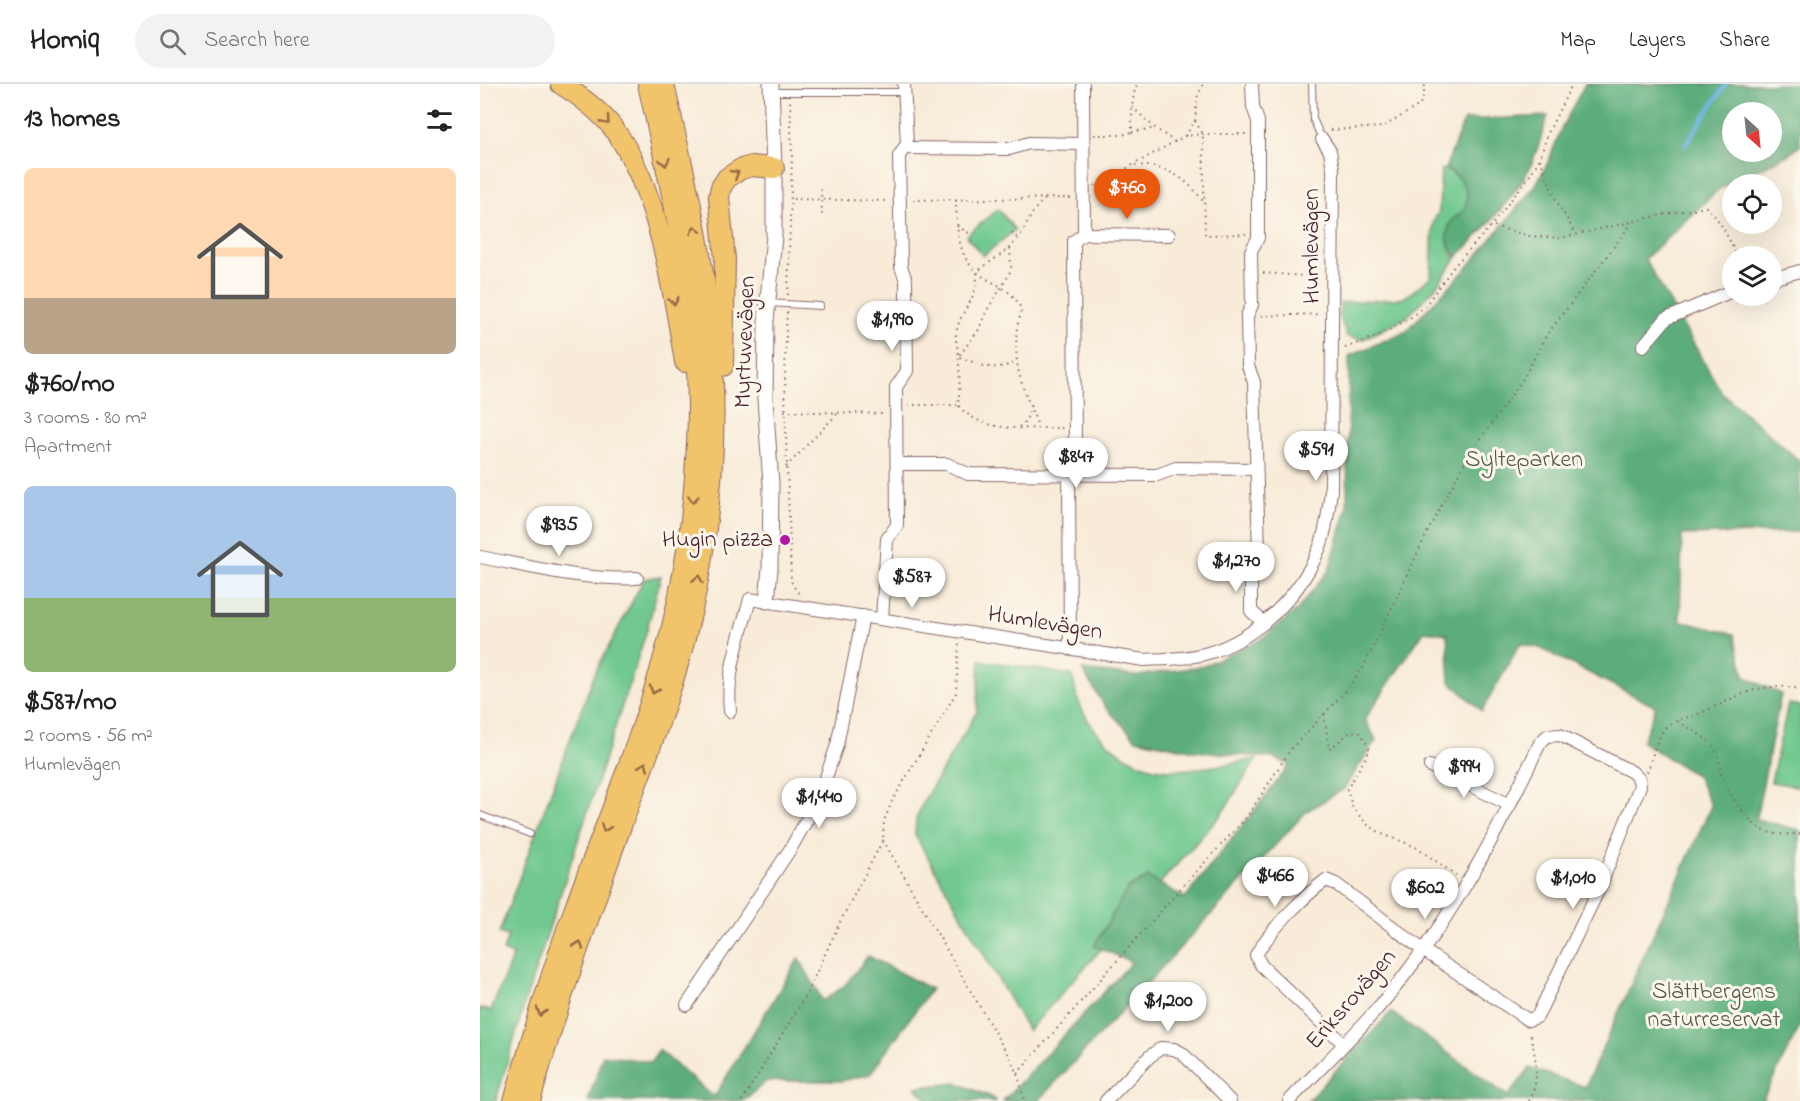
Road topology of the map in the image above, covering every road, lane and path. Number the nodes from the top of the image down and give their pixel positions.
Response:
1 (561, 84) edge
2 (648, 84) edge
3 (664, 84) edge
4 (1083, 84) edge
5 (1137, 84) edge
6 (1203, 84) edge
7 (1252, 84) edge
8 (1312, 84) edge
9 (1425, 84) edge
10 (1572, 84) edge
11 (771, 88) edge
12 (904, 88) edge
13 (790, 92) junction
14 (1132, 107) junction
15 (1195, 121) junction
16 (1155, 128) junction
17 (1132, 132) junction
18 (1203, 134) junction
19 (1258, 135) junction
20 (1185, 136) junction
21 (1083, 139) junction
22 (1323, 140) junction
23 (1175, 142) junction
24 (904, 148) junction
25 (1540, 158) junction
26 (1135, 165) junction
27 (774, 168) junction
28 (821, 189) dead end
29 (1084, 195) junction
30 (792, 199) junction
31 (1045, 199) junction
32 (821, 200) junction
33 (956, 200) junction
34 (900, 201) junction
35 (1205, 203) junction
36 (822, 216) dead end
37 (1632, 222) junction
38 (1492, 225) junction
39 (957, 226) junction
40 (1012, 232) dead end
41 (969, 233) dead end
42 (1084, 234) junction
43 (1258, 234) junction
44 (1169, 235) dead end
45 (1576, 235) junction
46 (1018, 239) junction
47 (1733, 246) edge
48 (1010, 248) junction
49 (1800, 271) edge
50 (977, 272) junction
51 (1252, 273) junction
52 (1782, 276) edge
53 (1333, 282) junction
54 (1002, 286) junction
55 (1722, 295) edge
56 (768, 303) junction
57 (788, 305) junction
58 (820, 306) dead end
59 (1333, 314) junction
60 (1247, 316) junction
61 (1643, 346) dead end
62 (1332, 352) junction
63 (958, 357) junction
64 (1017, 362) junction
65 (958, 405) junction
66 (1031, 406) junction
67 (896, 410) junction
68 (784, 411) junction
69 (838, 413) junction
70 (1018, 427) junction
71 (1038, 428) junction
72 (1074, 428) junction
73 (705, 438) junction
74 (897, 464) junction
75 (786, 467) junction
76 (1256, 469) junction
77 (1069, 474) junction
78 (480, 557) edge
79 (637, 578) dead end
80 (805, 596) dead end
81 (767, 601) junction
82 (862, 616) junction
83 (882, 619) junction
84 (1264, 623) junction
85 (960, 632) junction
86 (1070, 649) junction
87 (1800, 689) edge
88 (730, 711) dead end
89 (1324, 714) junction
90 (1678, 721) junction
91 (1430, 766) dead end
92 (1639, 779) junction
93 (1510, 805) junction
94 (480, 815) edge
95 (530, 834) dead end
96 (1800, 834) edge
97 (883, 840) junction
98 (1468, 883) junction
99 (1423, 950) junction
100 (687, 1005) dead end
101 (1528, 1020) junction
102 (1344, 1044) junction
103 (1017, 1074) junction
104 (514, 1101) edge
105 (530, 1101) edge
106 (742, 1101) edge
107 (1024, 1101) edge
108 (1106, 1101) edge
109 (1230, 1101) edge
110 (1289, 1101) edge
111 (1529, 1101) edge

1 -> 73 highway
2 -> 73 highway
73 -> 3 highway
4 - 21 street
5 - 14 path
6 - 15 path
7 - 19 street
8 - 22 lane
9 - 22 path
10 - 25 path
11 - 13 lane
11 - 27 street, Myrtuvevägen
12 - 13 lane
12 - 24 street
13 - 30 path
14 - 16 path
14 - 17 path
15 - 18 path
15 - 20 path
16 - 17 path
16 - 23 path
17 - 21 path
18 - 19 path
18 - 20 path
18 - 35 path
19 - 43 street
20 - 23 path
21 - 24 street
21 - 29 street
22 - 53 street, Humlevägen
23 - 26 path
24 - 34 street
25 - 38 path
25 - 45 path
26 - 29 path
26 - 35 path
27 - 56 street, Myrtuvevägen
73 -> 27 highway
28 - 32 path
29 - 31 path
29 - 42 street
30 - 32 path
30 - 57 path
31 - 33 path
31 - 46 path
32 - 34 path
32 - 36 path
33 - 34 path
33 - 39 path
34 - 67 street
35 - 43 path
37 - 45 path
37 - 47 path
37 - 89 path
38 - 45 path
38 - 62 path
39 - 41 path
39 - 50 path
40 - 46 path
42 - 44 street
42 - 72 street
43 - 51 street
46 - 48 path
48 - 50 path
48 - 54 path
49 - 52 street
50 - 54 path
50 - 63 path
51 - 53 path
51 - 60 street
53 - 59 street, Humlevägen
54 - 63 path
54 - 64 path
55 - 61 street
56 - 57 lane
56 - 81 street, Myrtuvevägen
57 - 58 lane
57 - 68 path
59 - 60 path
59 - 62 street, Humlevägen
60 - 76 street
62 - 84 street, Humlevägen
63 - 64 path
63 - 65 path
64 - 66 path
65 - 67 path
65 - 70 path
66 - 70 path
66 - 71 path
67 - 69 path
67 - 74 street
68 - 69 path
68 - 75 path
69 - 75 path
70 - 71 path
71 - 72 path
72 - 77 street
73 -> 104 highway
105 -> 73 highway
74 - 77 street
74 - 83 street
75 - 80 path
76 - 77 street
76 - 84 street
77 - 86 street
78 - 79 street
81 - 82 street, Humlevägen
81 - 88 street
82 - 83 street, Humlevägen
82 - 100 street
83 - 85 street, Humlevägen
84 - 86 street, Humlevägen
85 - 86 street, Humlevägen
85 - 97 path
87 - 90 path
89 - 98 path
89 - 103 path
90 - 92 path
90 - 96 path
91 - 93 street
92 - 93 street, Eriksrovägen
92 - 101 street
93 - 98 street, Eriksrovägen
94 - 95 lane
97 - 103 path
97 - 106 path
98 - 99 street, Eriksrovägen
99 - 101 street
99 - 102 street, Eriksrovägen
99 - 102 street
101 - 111 path
102 - 110 street, Eriksrovägen
103 - 107 path
108 - 109 street

